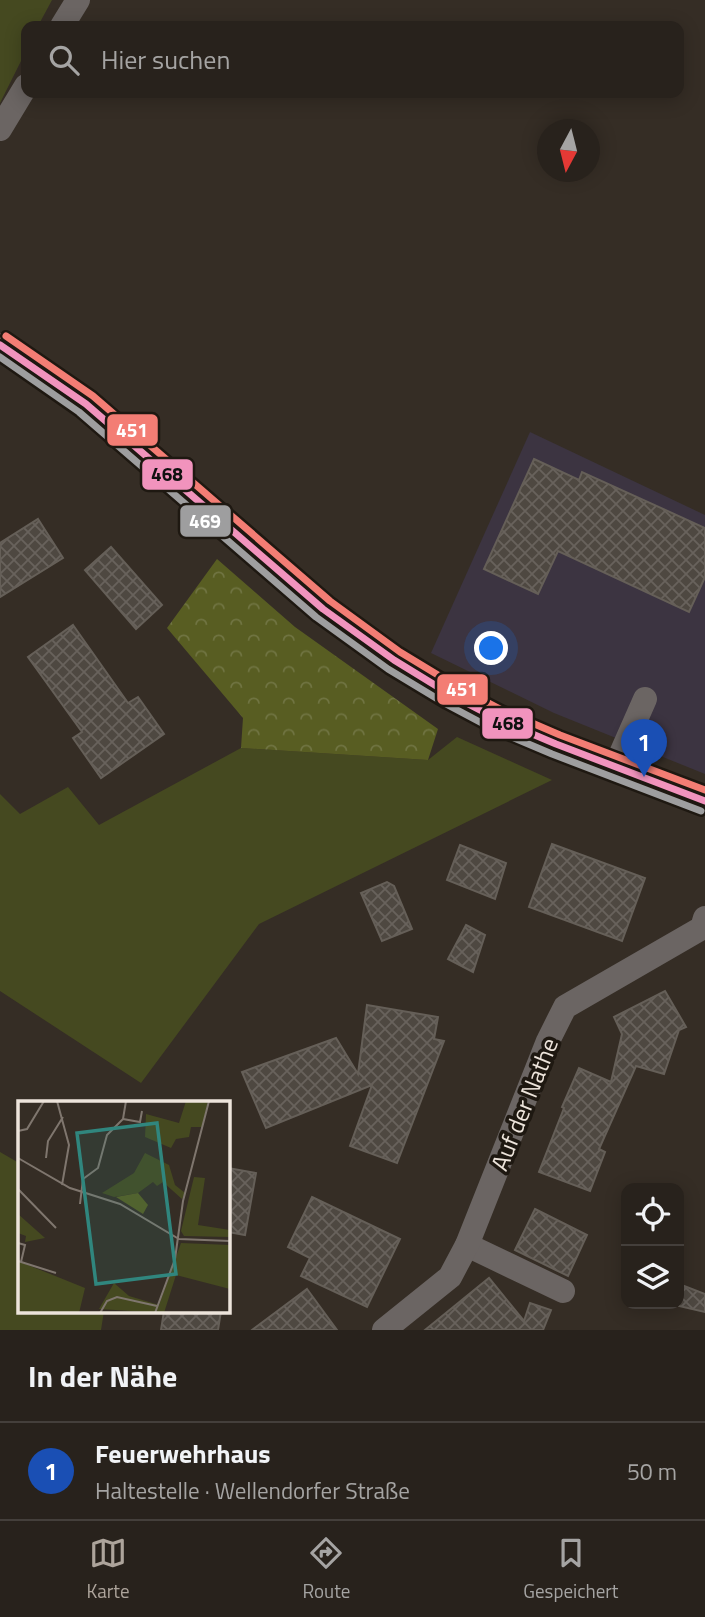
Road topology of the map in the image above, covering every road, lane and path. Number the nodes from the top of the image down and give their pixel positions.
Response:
1 (78, 0) edge
2 (65, 21) edge
3 (21, 94) edge
4 (0, 129) edge
5 (0, 345) edge
6 (645, 699) dead end
7 (615, 767) junction
8 (705, 801) edge
9 (705, 918) edge
10 (467, 1245) junction
11 (563, 1291) dead end
12 (384, 1330) edge

1 - 2 street
3 - 4 street
5 - 7 street
6 - 7 street
7 - 8 street
9 - 10 street, Auf der Nathe
10 - 11 street
10 - 12 street, Auf der Nathe

